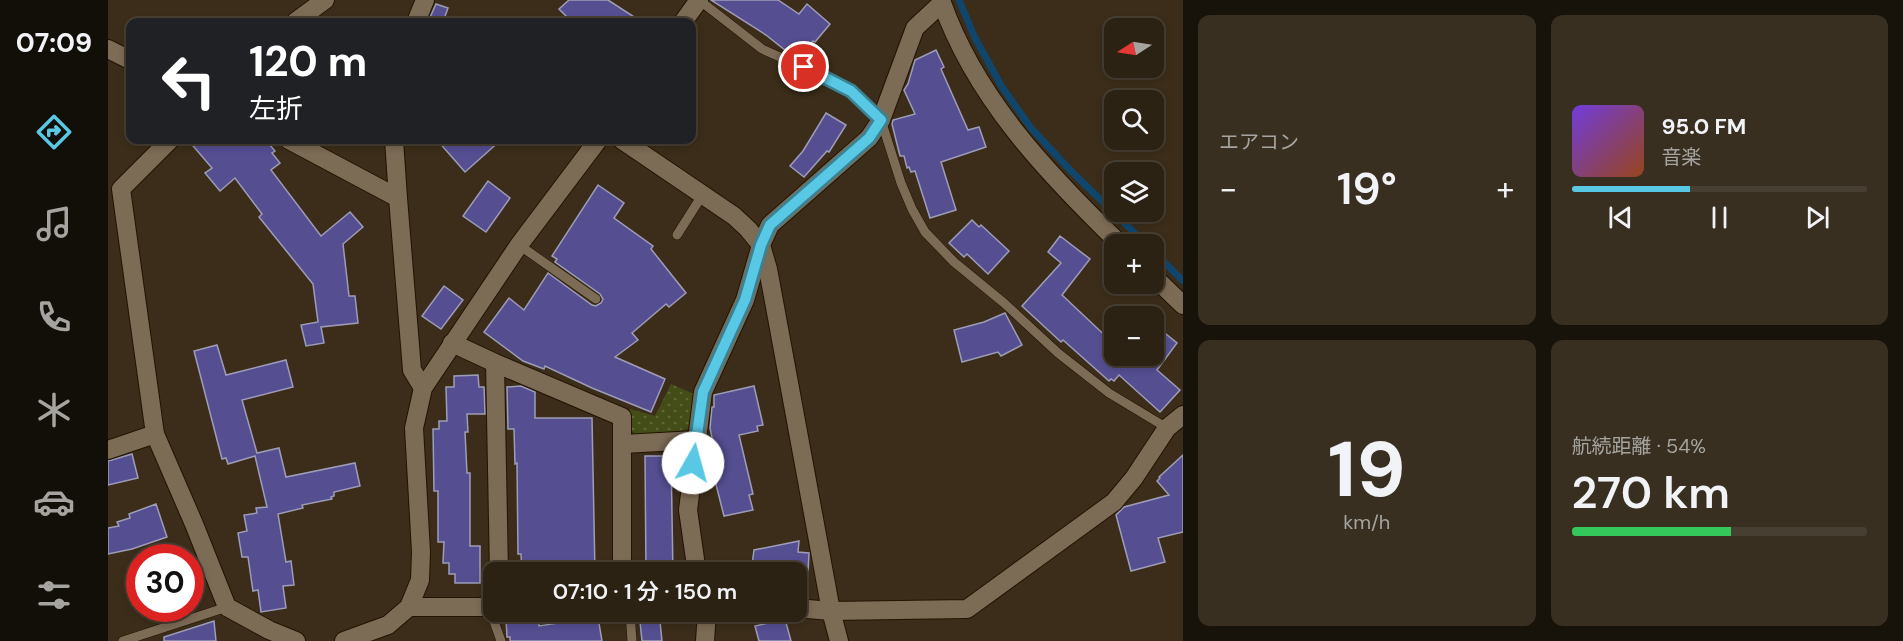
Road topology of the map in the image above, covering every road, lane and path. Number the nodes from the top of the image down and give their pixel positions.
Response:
1 (325, 0) edge
2 (424, 0) edge
3 (699, 0) edge
4 (941, 2) edge
5 (300, 18) edge
6 (417, 18) edge
7 (686, 18) edge
8 (108, 49) edge
9 (126, 58) edge
10 (881, 120) junction
11 (166, 144) edge
12 (297, 144) edge
13 (394, 144) edge
14 (595, 144) edge
15 (628, 144) edge
16 (108, 176) edge
17 (122, 189) junction
18 (703, 194) junction
19 (398, 198) junction
20 (1110, 234) edge
21 (677, 235) dead end
22 (519, 245) junction
23 (761, 245) junction
24 (1164, 287) edge
25 (596, 299) dead end
26 (1183, 305) edge
27 (452, 343) junction
28 (495, 363) junction
29 (423, 388) junction
30 (1183, 415) edge
31 (1167, 428) junction
32 (155, 434) junction
33 (696, 440) junction
34 (623, 444) junction
35 (108, 450) edge
36 (499, 562) edge
37 (622, 562) edge
38 (695, 562) edge
39 (227, 607) junction
40 (483, 607) edge
41 (409, 608) junction
42 (807, 609) edge
43 (831, 611) junction
44 (495, 622) edge
45 (631, 622) edge
46 (706, 622) edge
47 (123, 641) edge
48 (296, 641) edge
49 (344, 641) edge
50 (501, 641) edge
51 (633, 641) edge
52 (705, 641) edge
53 (839, 641) edge

1 - 5 street
2 - 6 street
3 - 7 street
3 - 10 lane
4 - 10 street
4 - 20 street
8 - 9 street
10 - 23 street
10 - 31 lane
11 - 17 street
12 - 19 street
13 - 19 street
14 - 22 street
15 - 18 street
16 - 17 street
17 - 32 street
18 - 21 lane
18 - 23 street
19 - 29 street
22 - 25 lane
22 - 27 street
23 - 33 street
23 - 43 street
24 - 26 street
27 - 28 street
27 - 29 street
28 - 34 street
28 - 36 street
29 - 41 street
30 - 31 street
31 - 43 street
32 - 35 street
32 - 39 street
33 - 34 street
33 - 38 street
34 - 37 street
39 - 47 lane
39 - 48 street
40 - 41 street
41 - 49 street
42 - 43 street
43 - 53 street
44 - 50 lane
45 - 51 lane
46 - 52 street

